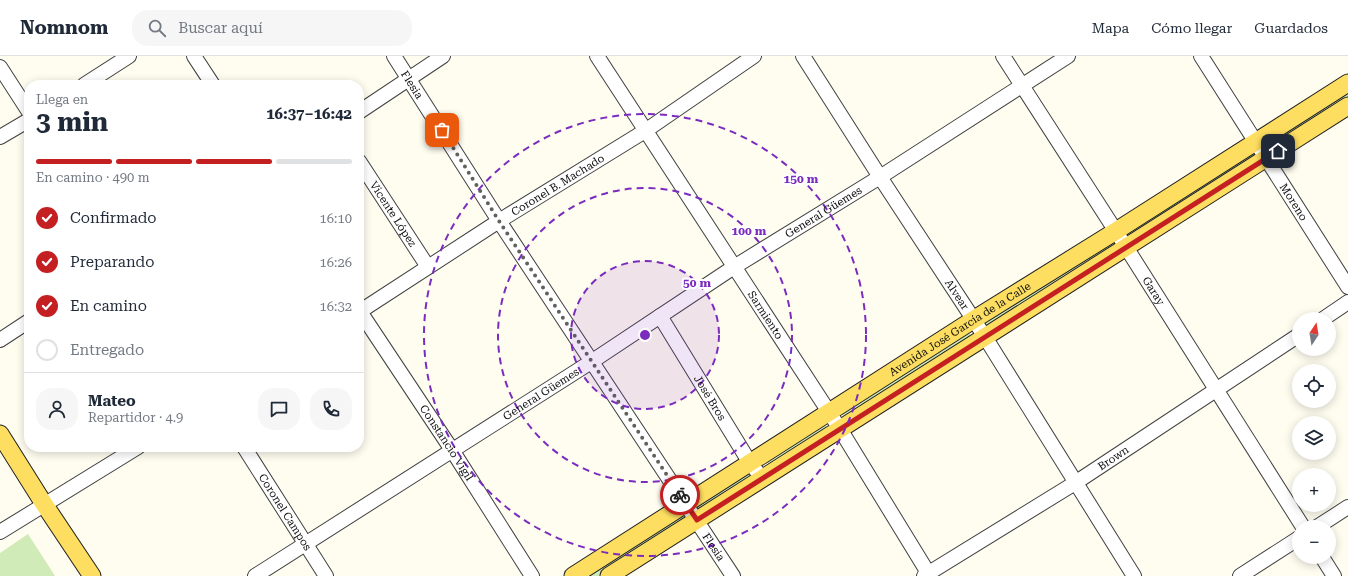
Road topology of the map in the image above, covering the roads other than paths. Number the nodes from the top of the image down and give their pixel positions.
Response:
1 (129, 56) edge
2 (194, 56) edge
3 (394, 56) edge
4 (443, 56) edge
5 (597, 56) edge
6 (754, 56) edge
7 (803, 56) edge
8 (1003, 56) edge
9 (1068, 56) edge
10 (1201, 56) edge
11 (0, 67) edge
12 (409, 78) junction
13 (92, 80) edge
14 (210, 80) edge
15 (1348, 83) edge
16 (1022, 85) junction
17 (24, 104) edge
18 (1348, 106) edge
19 (364, 109) edge
20 (24, 123) edge
21 (646, 131) junction
22 (0, 137) edge
23 (1256, 142) junction
24 (1266, 158) junction
25 (364, 169) edge
26 (880, 177) junction
27 (499, 221) junction
28 (1116, 232) junction
29 (1126, 247) junction
30 (428, 266) junction
31 (734, 267) junction
32 (1348, 287) edge
33 (1348, 302) edge
34 (364, 308) edge
35 (1333, 312) edge
36 (660, 316) junction
37 (364, 318) edge
38 (973, 320) junction
39 (24, 324) edge
40 (985, 337) junction
41 (0, 340) edge
42 (1292, 340) edge
43 (591, 362) junction
44 (1216, 391) junction
45 (829, 412) junction
46 (840, 429) junction
47 (0, 434) edge
48 (452, 450) junction
49 (130, 452) edge
50 (247, 452) edge
51 (750, 463) junction
52 (762, 478) junction
53 (1075, 483) junction
54 (44, 504) junction
55 (686, 504) junction
56 (1348, 507) edge
57 (697, 520) junction
58 (1299, 520) edge
59 (1328, 520) edge
60 (0, 532) edge
61 (305, 543) junction
62 (1292, 543) edge
63 (1326, 564) edge
64 (927, 575) edge
65 (92, 576) edge
66 (255, 576) edge
67 (326, 576) edge
68 (532, 576) edge
69 (573, 576) edge
70 (609, 576) edge
71 (733, 576) edge
72 (1134, 576) edge
73 (1240, 576) edge
74 (1334, 576) edge

1 - 13 street
2 - 14 street
3 - 12 street, Flesia
4 - 12 street
5 - 21 street, Sarmiento
6 - 21 street, Coronel B. Machado
7 - 26 street, Alvear
8 - 16 street, Garay
9 - 16 street, General Güemes
10 - 23 street, Moreno
11 - 17 street
12 - 19 street
12 - 27 street, Flesia
15 - 23 main road, Avenida José García de la Calle
16 - 26 street, General Güemes
16 - 28 street, Garay
18 - 24 main road, Avenida José García de la Calle
20 - 22 street
21 - 27 street, Coronel B. Machado
21 - 31 street, Sarmiento
23 - 24 street, Moreno
23 - 28 main road, Avenida José García de la Calle
24 - 29 main road, Avenida José García de la Calle
24 - 32 street, Moreno
25 - 30 street, Vicente López
26 - 31 street, General Güemes
26 - 38 street, Alvear
27 - 30 street, Coronel B. Machado
27 - 43 street, Flesia
28 - 29 street, Garay
28 - 38 main road, Avenida José García de la Calle
29 - 40 main road, Avenida José García de la Calle
29 - 44 street, Garay
30 - 34 street, Coronel B. Machado
31 - 36 street, General Güemes
31 - 45 street, Sarmiento
33 - 35 street
36 - 43 street, General Güemes
36 - 51 street, José Bros
37 - 48 street, Constancio Vigil
38 - 40 street, Alvear
38 - 45 main road, Avenida José García de la Calle
39 - 41 street
40 - 46 main road, Avenida José García de la Calle
40 - 53 street, Alvear
42 - 44 street, Brown
43 - 48 street, General Güemes
43 - 55 street, Flesia
44 - 53 street, Brown
44 - 58 street, Garay
45 - 46 street, Sarmiento
45 - 51 main road, Avenida José García de la Calle
46 - 52 main road, Avenida José García de la Calle
46 - 64 street, Sarmiento
47 - 54 main road
48 - 61 street, General Güemes
48 - 68 street, Constancio Vigil
49 - 54 street
50 - 61 street, Coronel Campos
51 - 52 street, José Bros
51 - 55 main road, Avenida José García de la Calle
52 - 57 main road, Avenida José García de la Calle
53 - 64 street, Brown
53 - 72 street, Alvear
54 - 60 street
54 - 65 main road
55 - 57 street, Flesia
55 - 69 main road, Avenida José García de la Calle
56 - 59 street
57 - 70 main road, Avenida José García de la Calle
57 - 71 street, Flesia
61 - 66 street, General Güemes
61 - 67 street, Coronel Campos
62 - 73 street
63 - 74 street

